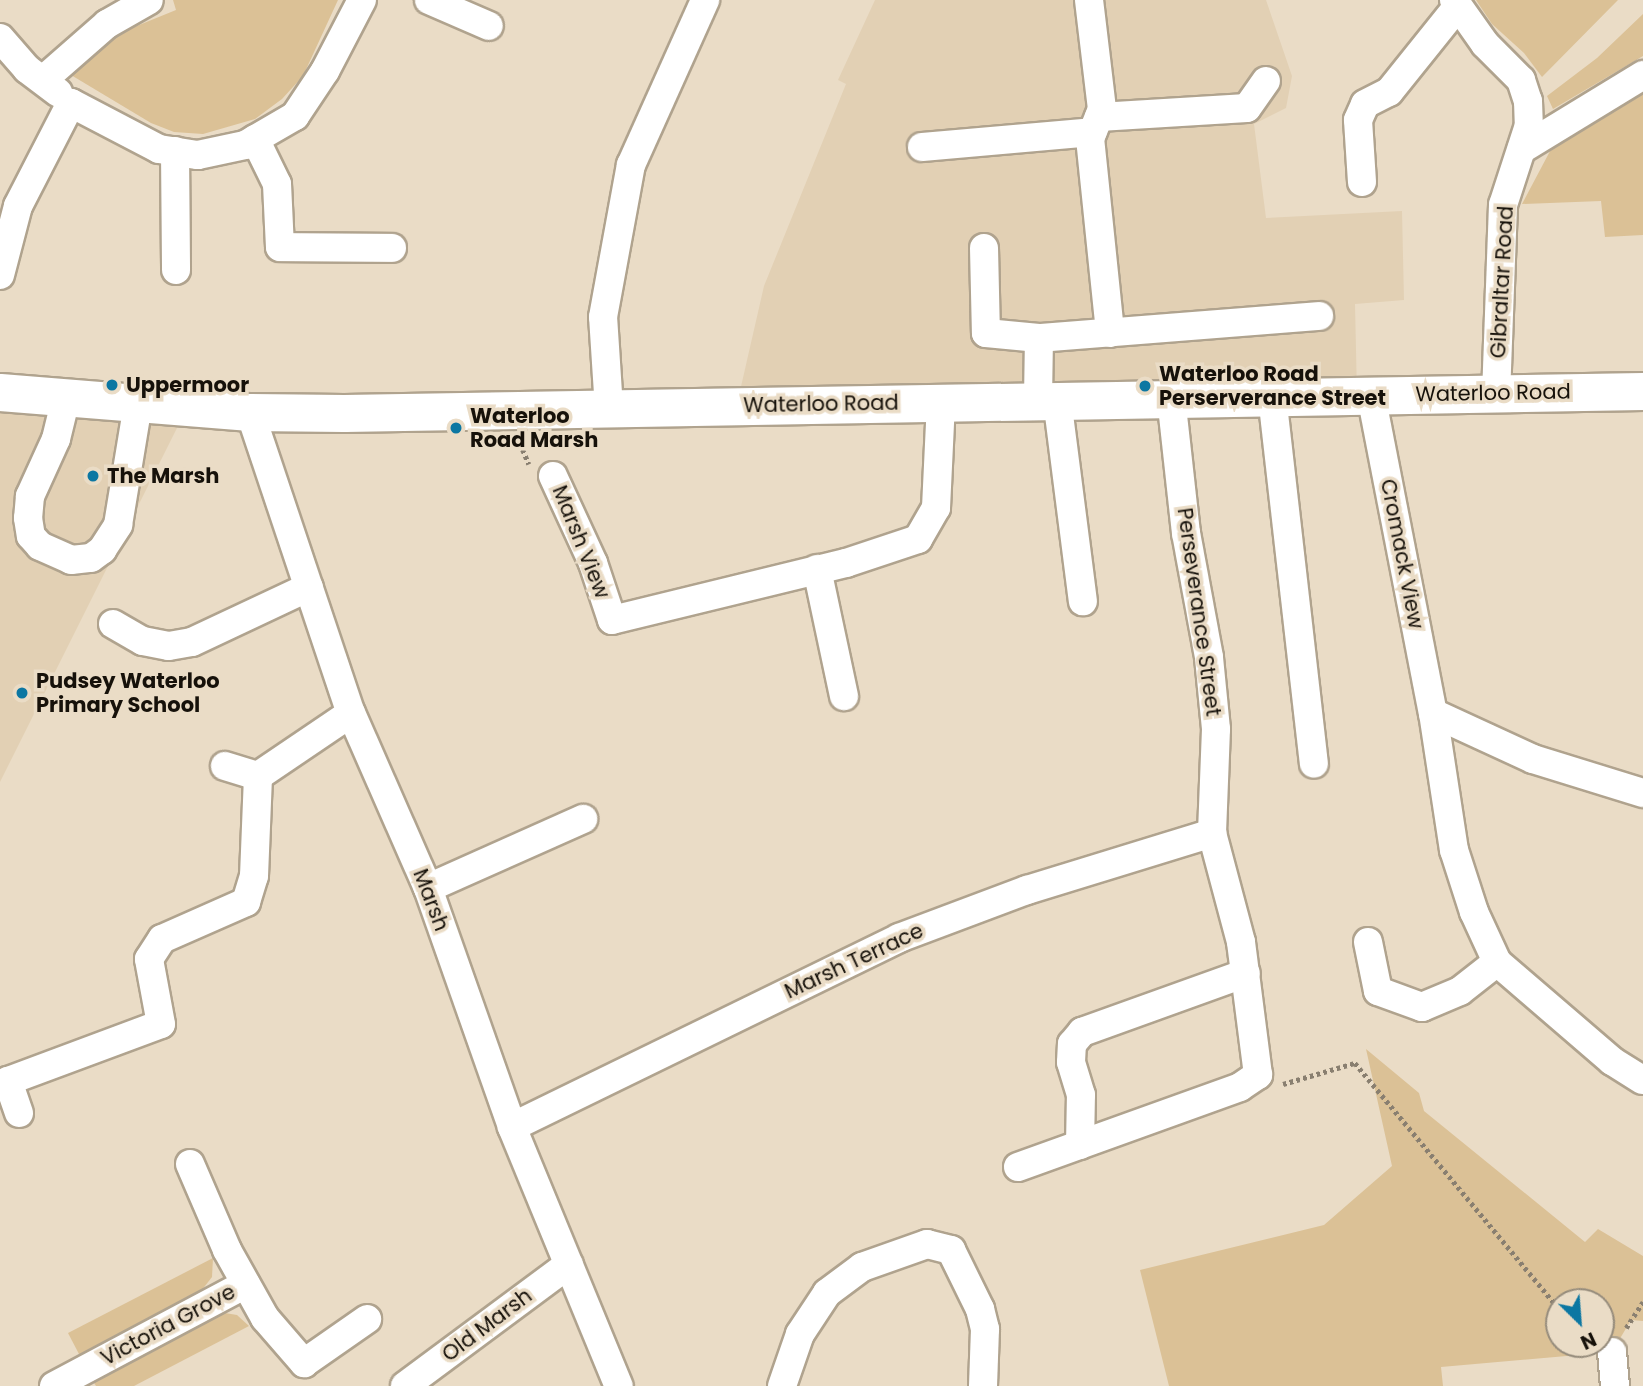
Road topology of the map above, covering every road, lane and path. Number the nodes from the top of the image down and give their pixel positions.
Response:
1 (149, 0) edge
2 (362, 0) edge
3 (429, 0) edge
4 (705, 0) edge
5 (1089, 0) edge
6 (1456, 3) edge
7 (489, 26) dead end
8 (0, 38) edge
9 (1643, 75) edge
10 (43, 80) junction
11 (1266, 81) dead end
12 (71, 103) junction
13 (1096, 124) junction
14 (255, 139) junction
15 (922, 147) dead end
16 (1522, 149) junction
17 (175, 151) junction
18 (1362, 182) dead end
19 (393, 248) dead end
20 (984, 248) dead end
21 (176, 270) dead end
22 (0, 275) edge
23 (1319, 316) dead end
24 (1110, 333) junction
25 (1039, 338) junction
26 (1643, 391) edge
27 (0, 392) edge
28 (1496, 392) junction
29 (1272, 396) junction
30 (1371, 396) junction
31 (1171, 397) junction
32 (66, 398) junction
33 (1048, 400) junction
34 (941, 402) junction
35 (138, 404) junction
36 (609, 409) junction
37 (507, 410) junction
38 (250, 412) junction
39 (553, 476) joint
40 (817, 569) junction
41 (309, 587) junction
42 (1083, 601) dead end
43 (113, 624) dead end
44 (844, 696) dead end
45 (351, 713) junction
46 (1433, 713) junction
47 (1314, 764) dead end
48 (225, 766) dead end
49 (258, 776) junction
50 (1643, 793) edge
51 (583, 819) dead end
52 (1212, 833) junction
53 (428, 888) junction
54 (1368, 942) dead end
55 (1497, 962) junction
56 (1246, 973) junction
57 (1258, 1075) junction
58 (1643, 1080) edge
59 (19, 1113) dead end
60 (512, 1127) junction
61 (1080, 1145) junction
62 (190, 1164) dead end
63 (1018, 1167) dead end
64 (569, 1264) junction
65 (246, 1284) junction
66 (1545, 1292) edge
67 (367, 1319) dead end
68 (1613, 1358) edge
69 (54, 1386) edge
70 (405, 1386) edge
71 (619, 1386) edge
72 (782, 1386) edge
73 (983, 1386) edge
74 (1615, 1386) edge

1 - 10 street
2 - 14 street
3 - 7 street
4 - 36 street
5 - 13 street
6 - 16 street, Gibraltar Road
6 - 18 street
8 - 10 street
9 - 16 street
10 - 12 street
11 - 13 street
12 - 17 street
12 - 22 street
13 - 15 street
13 - 24 street
14 - 17 street
14 - 19 street
16 - 28 street, Gibraltar Road
17 - 21 street
20 - 25 street
23 - 24 street
24 - 25 street
25 - 33 street
26 - 28 main road, Waterloo Road
27 - 32 main road, Waterloo Road
28 - 30 main road, Waterloo Road
29 - 30 main road, Waterloo Road
29 - 31 main road, Waterloo Road
29 - 47 street
30 - 46 street, Cromack View
31 - 33 main road, Waterloo Road
31 - 52 street, Perseverance Street
32 - 35 main road, Waterloo Road
32 - 35 street
33 - 34 main road, Waterloo Road
33 - 42 street
34 - 36 main road, Waterloo Road
34 - 40 street, Marsh View
35 - 38 main road, Waterloo Road
36 - 37 main road, Waterloo Road
37 - 38 main road, Waterloo Road
37 - 39 path, Marsh View
38 - 41 street, Marsh
39 - 40 street, Marsh View
40 - 44 street
41 - 43 street
41 - 45 street, Marsh
45 - 49 street
45 - 53 street, Marsh
46 - 50 street
46 - 55 street, Cromack View
48 - 49 street
49 - 59 street
51 - 53 street
52 - 56 street, Perseverance Street
52 - 60 street, Marsh Terrace
53 - 60 street, Marsh
54 - 55 street
55 - 58 street
56 - 57 street, Perseverance Street
56 - 61 street
57 - 61 street
57 - 66 path
60 - 64 street, Marsh
61 - 63 street
62 - 65 street
64 - 70 street, Old Marsh
64 - 71 street, Marsh
65 - 67 street
65 - 69 street, Victoria Grove
68 - 74 street
72 - 73 street

